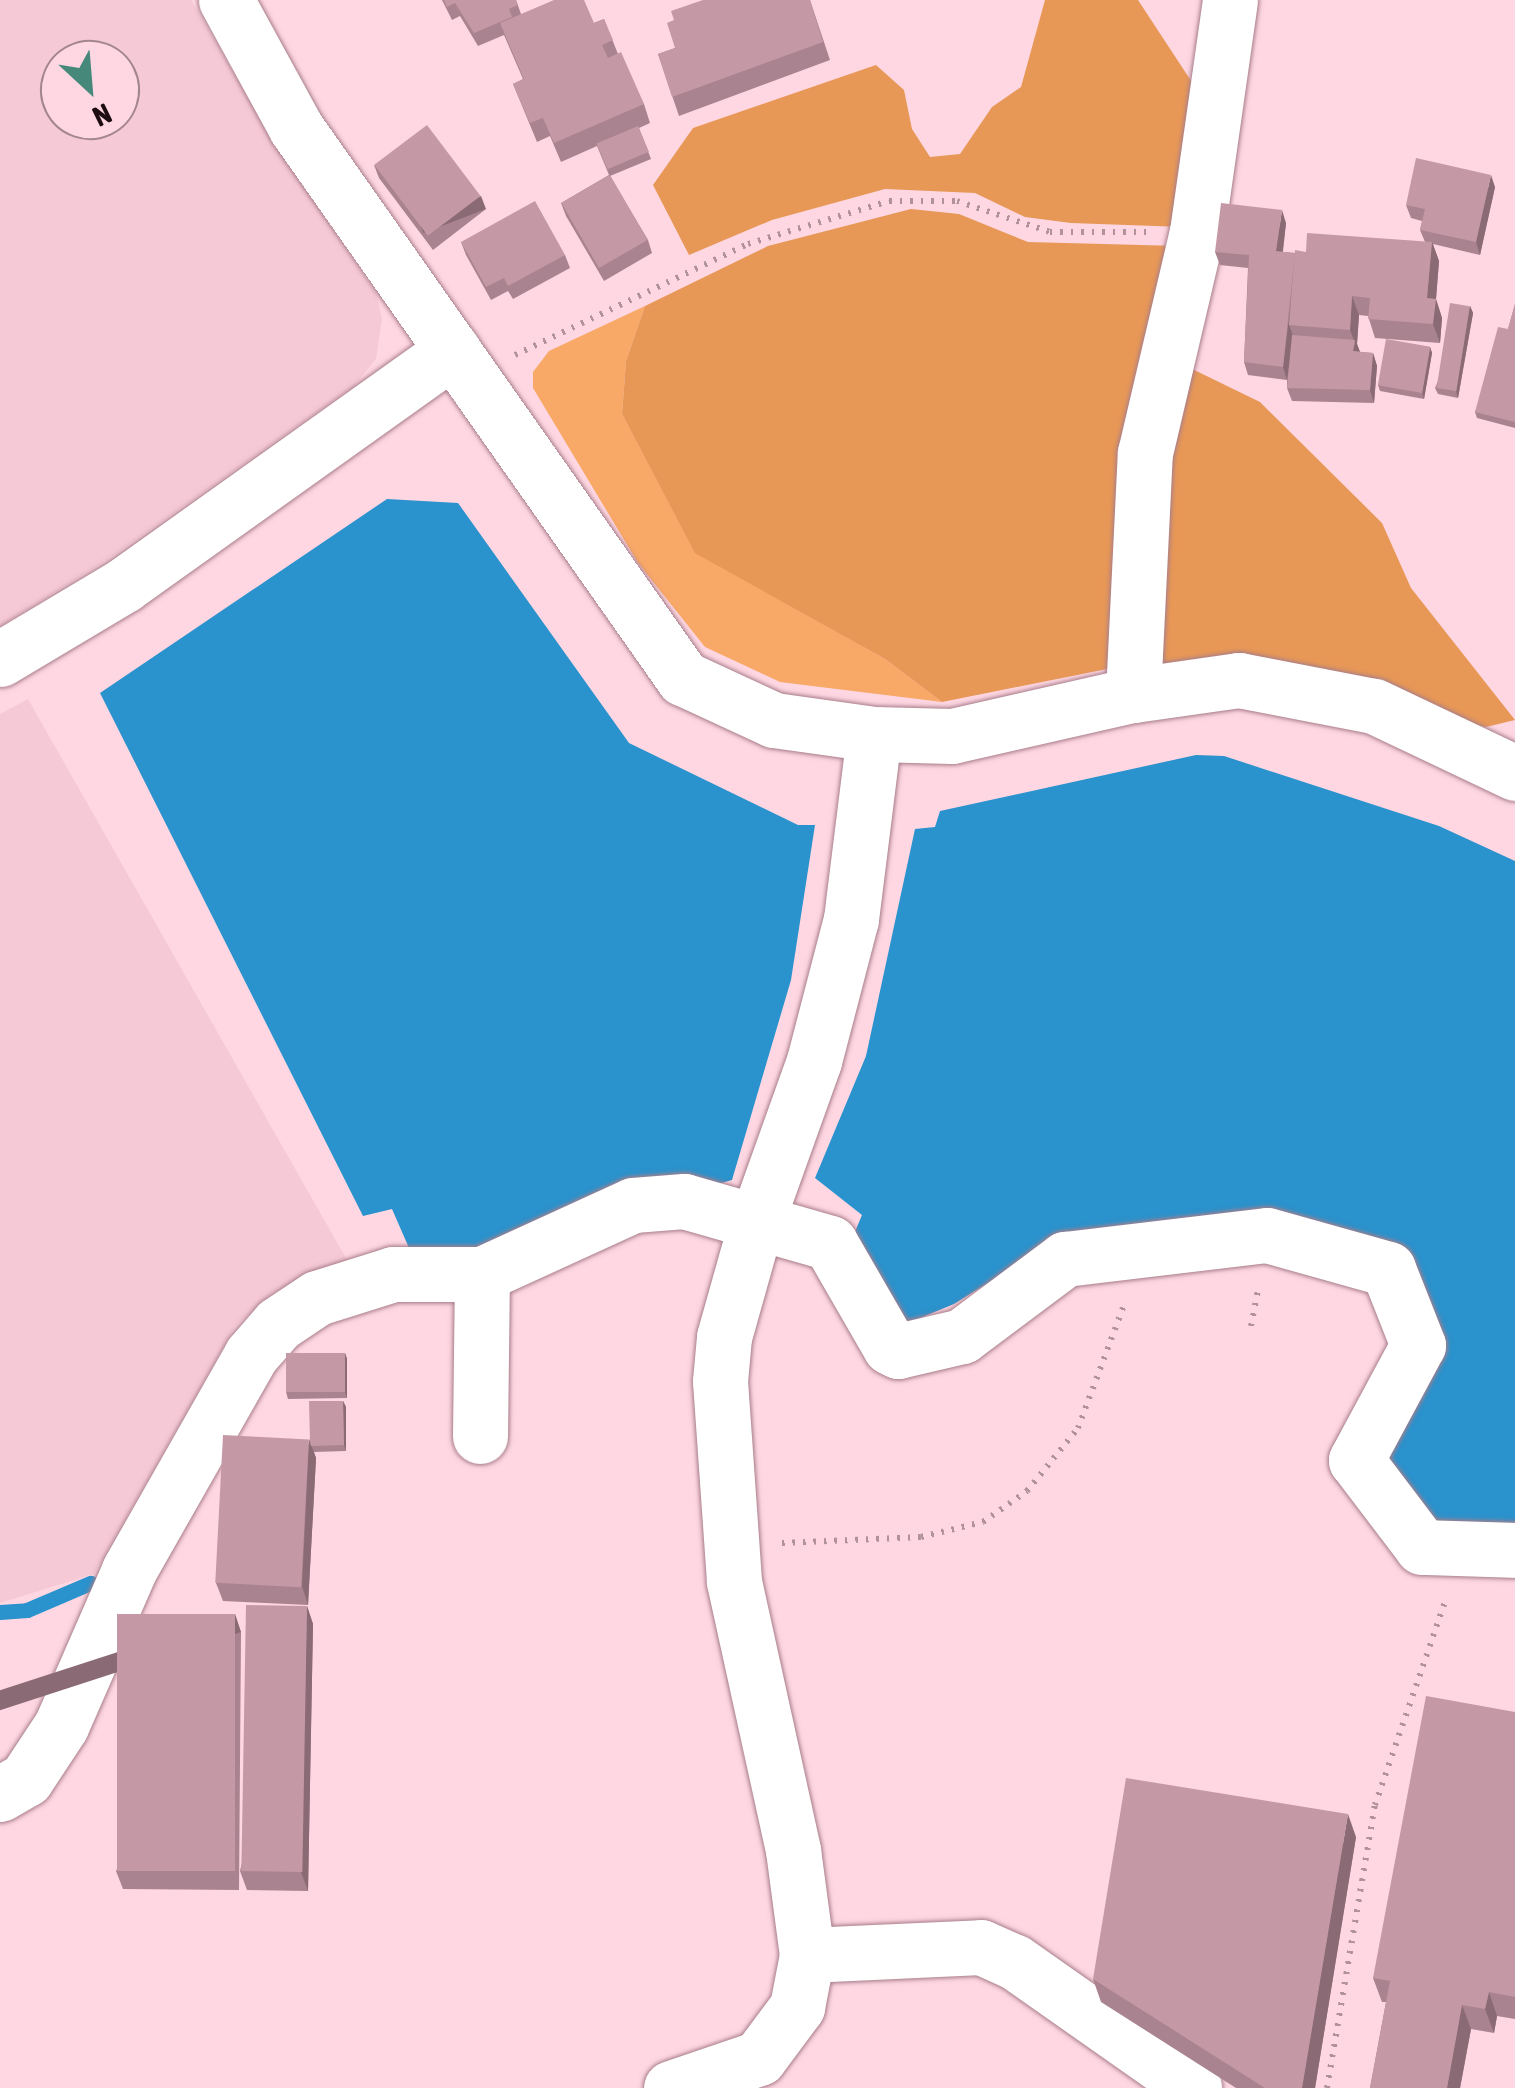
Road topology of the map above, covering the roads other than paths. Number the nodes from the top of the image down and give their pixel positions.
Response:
1 (226, 0) edge
2 (1230, 0) edge
3 (462, 363) junction
4 (0, 659) edge
5 (1132, 695) junction
6 (874, 734) junction
7 (1515, 773) edge
8 (756, 1223) junction
9 (482, 1274) junction
10 (480, 1436) dead end
11 (1515, 1550) edge
12 (0, 1794) edge
13 (807, 1954) junction
14 (670, 2088) edge
15 (1194, 2088) edge

1 - 3 street
2 - 5 street
3 - 4 street
3 - 6 street
5 - 6 street
5 - 7 street
6 - 8 street
8 - 9 street
8 - 11 street
8 - 13 street
9 - 10 street
9 - 12 street
13 - 14 street
13 - 15 street

